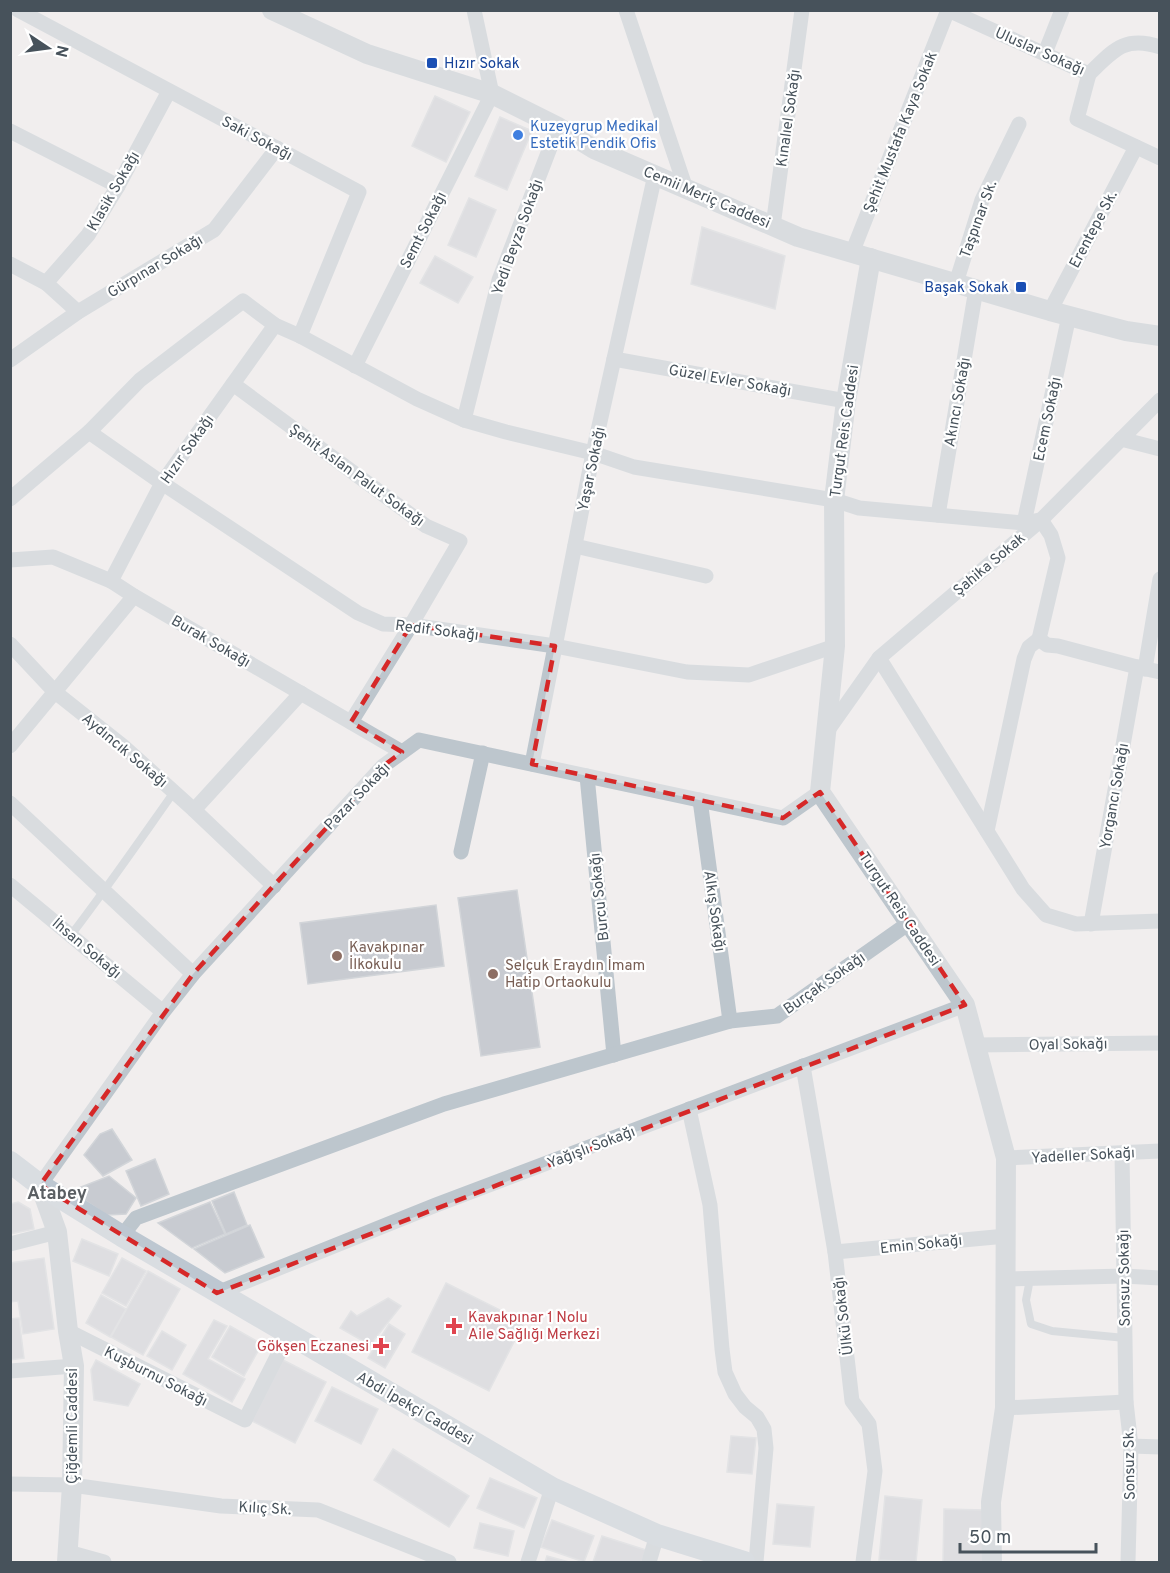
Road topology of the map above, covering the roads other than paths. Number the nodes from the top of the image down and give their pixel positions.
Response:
1 (18, 10) edge
2 (272, 10) edge
3 (474, 10) edge
4 (626, 10) edge
5 (802, 10) edge
6 (948, 10) edge
7 (1062, 10) edge
8 (1160, 31) edge
9 (1155, 46) edge
10 (1045, 53) junction
11 (1089, 74) junction
12 (169, 91) junction
13 (492, 94) junction
14 (1019, 124) dead end
15 (558, 127) junction
16 (10, 131) edge
17 (1136, 147) junction
18 (277, 148) junction
19 (1160, 158) edge
20 (655, 175) junction
21 (118, 186) junction
22 (686, 189) junction
23 (773, 226) junction
24 (862, 255) junction
25 (10, 264) edge
26 (46, 283) junction
27 (956, 283) junction
28 (976, 289) junction
29 (78, 312) junction
30 (1059, 314) junction
31 (275, 325) junction
32 (300, 336) junction
33 (1160, 336) edge
34 (614, 359) junction
35 (10, 360) edge
36 (354, 366) junction
37 (233, 384) junction
38 (1160, 400) edge
39 (846, 401) junction
40 (464, 420) junction
41 (89, 432) junction
42 (1121, 440) junction
43 (1160, 449) edge
44 (593, 453) junction
45 (162, 483) junction
46 (10, 499) edge
47 (834, 500) junction
48 (938, 515) junction
49 (1041, 520) junction
50 (1024, 523) junction
51 (575, 546) junction
52 (10, 560) edge
53 (706, 576) dead end
54 (1160, 579) edge
55 (111, 581) junction
56 (134, 596) junction
57 (411, 625) junction
58 (1039, 639) junction
59 (10, 644) edge
60 (555, 646) junction
61 (835, 646) junction
62 (879, 657) junction
63 (1147, 669) edge
64 (55, 692) junction
65 (301, 693) junction
66 (351, 722) junction
67 (826, 733) junction
68 (10, 746) edge
69 (402, 752) junction
70 (483, 753) junction
71 (532, 764) junction
72 (587, 776) junction
73 (174, 792) junction
74 (820, 792) junction
75 (700, 800) junction
76 (10, 803) edge
77 (194, 810) junction
78 (987, 831) junction
79 (461, 852) dead end
80 (10, 885) edge
81 (274, 886) junction
82 (105, 891) junction
83 (1160, 921) edge
84 (909, 922) junction
85 (1091, 924) junction
86 (71, 935) junction
87 (194, 974) junction
88 (965, 1005) junction
89 (163, 1012) junction
90 (730, 1021) junction
91 (1160, 1043) edge
92 (976, 1045) junction
93 (614, 1054) junction
94 (803, 1066) junction
95 (689, 1109) junction
96 (1160, 1151) edge
97 (1122, 1153) junction
98 (1006, 1158) junction
99 (10, 1162) edge
100 (40, 1185) junction
101 (57, 1232) junction
102 (122, 1236) junction
103 (1006, 1236) junction
104 (10, 1244) edge
105 (835, 1252) junction
106 (1124, 1276) junction
107 (1160, 1278) edge
108 (1006, 1279) junction
109 (1030, 1279) junction
110 (217, 1293) junction
111 (68, 1332) junction
112 (288, 1335) junction
113 (1125, 1338) junction
114 (74, 1366) junction
115 (10, 1371) edge
116 (1126, 1402) junction
117 (1005, 1408) junction
118 (1131, 1446) junction
119 (1160, 1447) edge
120 (10, 1484) edge
121 (72, 1485) junction
122 (552, 1488) junction
123 (657, 1535) junction
124 (67, 1557) edge
125 (104, 1563) edge
126 (449, 1563) edge
127 (528, 1563) edge
128 (650, 1563) edge
129 (744, 1563) edge
130 (756, 1563) edge
131 (863, 1563) edge
132 (992, 1563) edge
133 (1128, 1563) edge

1 - 12 street, Saki Sokağı
2 - 13 street, Cemii Meriç Caddesi
3 - 13 street
4 - 22 street
5 - 23 street, Kınalıel Sokağı
6 - 10 street, Uluslar Sokağı
6 - 24 street, Şehit Mustafa Kaya Sokak
7 - 10 street
8 - 9 street
9 - 11 street, Uluslar Sokağı
10 - 11 street, Uluslar Sokağı
11 - 17 street
12 - 18 street, Saki Sokağı
12 - 21 street, Klasik Sokağı
13 - 15 street, Cemii Meriç Caddesi
13 - 36 street, Semt Sokağı
14 - 27 street, Taşpınar Sk.
15 - 20 street, Cemii Meriç Caddesi
15 - 40 street, Yedi Beyza Sokağı
16 - 21 street
17 - 19 street
17 - 30 street, Erentepe Sk.
18 - 29 street, Gürpınar Sokağı
18 - 32 street, Saki Sokağı
20 - 22 street, Cemii Meriç Caddesi
20 - 34 street, Yaşar Sokağı
21 - 26 street, Klasik Sokağı
22 - 23 street, Cemii Meriç Caddesi
23 - 24 street, Cemii Meriç Caddesi
24 - 27 street, Cemii Meriç Caddesi
24 - 39 street, Turgut Reis Caddesi
25 - 26 street
26 - 29 street
27 - 28 street, Cemii Meriç Caddesi
28 - 30 street, Cemii Meriç Caddesi
28 - 48 street, Akıncı Sokağı
29 - 35 street, Gürpınar Sokağı
30 - 33 street, Cemii Meriç Caddesi
30 - 50 street, Ecem Sokağı
31 - 32 street
31 - 37 street, Hızır Sokağı
31 - 41 street
32 - 36 street
34 - 39 street, Güzel Evler Sokağı
34 - 44 street, Yaşar Sokağı
36 - 40 street
37 - 45 street, Hızır Sokağı
37 - 57 street, Şehit Aslan Palut Sokağı
38 - 42 street, Şahika Sokak
39 - 47 street, Turgut Reis Caddesi
40 - 44 street
41 - 45 street, Redif Sokağı
41 - 46 street
42 - 43 street
42 - 49 street, Şahika Sokak
44 - 47 street
44 - 51 street, Yaşar Sokağı
45 - 55 street, Hızır Sokağı
45 - 57 street, Redif Sokağı
47 - 48 street
47 - 61 street, Turgut Reis Caddesi
48 - 50 street
49 - 50 street
49 - 58 street
49 - 62 street, Şahika Sokak
51 - 53 street
51 - 60 street, Yaşar Sokağı
52 - 55 street, Burak Sokağı
54 - 63 street, Yorgancı Sokağı
55 - 56 street, Burak Sokağı
56 - 64 street
56 - 65 street, Burak Sokağı
57 - 60 street, Redif Sokağı
57 - 66 street, Şehit Aslan Palut Sokağı
58 - 63 street
58 - 78 street
59 - 64 street, Aydıncık Sokağı
60 - 61 street, Redif Sokağı
60 - 71 street, Yaşar Sokağı
61 - 67 street, Turgut Reis Caddesi
62 - 67 street, Şahika Sokak
62 - 78 street
63 - 85 street, Yorgancı Sokağı
64 - 68 street
64 - 73 street, Aydıncık Sokağı
65 - 66 street, Burak Sokağı
65 - 77 street
66 - 69 street, Burak Sokağı
67 - 74 street, Turgut Reis Caddesi
69 - 70 street, Pazar Sokağı
69 - 81 street, Pazar Sokağı
70 - 71 street, Pazar Sokağı
70 - 79 street
71 - 72 street, Pazar Sokağı
72 - 75 street, Pazar Sokağı
72 - 93 street, Burcu Sokağı
73 - 77 street, Aydıncık Sokağı
73 - 82 lane
74 - 75 street, Pazar Sokağı
74 - 84 street, Turgut Reis Caddesi
75 - 90 street, Alkış Sokağı
76 - 82 street
77 - 81 street, Aydıncık Sokağı
78 - 85 street
80 - 86 street, İhsan Sokağı
81 - 87 street, Pazar Sokağı
82 - 86 lane
82 - 87 street
83 - 85 street
84 - 88 street, Turgut Reis Caddesi
84 - 90 street, Burçak Sokağı
86 - 89 street, İhsan Sokağı
87 - 89 street, Pazar Sokağı
88 - 92 street, Turgut Reis Caddesi
88 - 94 street, Yağışlı Sokağı
89 - 100 street, Pazar Sokağı
90 - 93 street, Burçak Sokağı
91 - 92 street, Oyal Sokağı
92 - 98 street, Turgut Reis Caddesi
93 - 102 street, Burçak Sokağı
94 - 95 street, Yağışlı Sokağı
94 - 105 street, Ülkü Sokağı
95 - 110 street, Yağışlı Sokağı
95 - 130 street
96 - 97 street, Yadeller Sokağı
97 - 98 street, Yadeller Sokağı
97 - 106 street, Sonsuz Sokağı
98 - 103 street, Turgut Reis Caddesi
99 - 100 main road, Abdi İpekçi Caddesi
100 - 101 street, Çiğdemli Caddesi
100 - 102 main road, Abdi İpekçi Caddesi
101 - 104 street
101 - 111 street, Çiğdemli Caddesi
102 - 110 main road, Abdi İpekçi Caddesi
103 - 105 street, Emin Sokağı
103 - 108 street, Turgut Reis Caddesi
105 - 131 street, Ülkü Sokağı
106 - 107 street
106 - 109 street
106 - 113 street, Sonsuz Sokağı
108 - 109 street
108 - 117 street, Turgut Reis Caddesi
109 - 113 lane
110 - 112 main road, Abdi İpekçi Caddesi
111 - 112 street, Kuşburnu Sokağı
111 - 114 street, Çiğdemli Caddesi
112 - 122 main road, Abdi İpekçi Caddesi
113 - 116 street, Sonsuz Sokağı
114 - 115 street
114 - 121 street, Çiğdemli Caddesi
116 - 117 street
116 - 118 street, Sonsuz Sk.
117 - 132 street, Turgut Reis Caddesi
118 - 119 street
118 - 133 street, Sonsuz Sk.
120 - 121 street, Kılıç Sk.
121 - 124 street, Çiğdemli Caddesi
121 - 126 street, Kılıç Sk.
122 - 123 main road, Abdi İpekçi Caddesi
122 - 127 street
123 - 128 street
123 - 129 main road, Abdi İpekçi Caddesi
124 - 125 street

